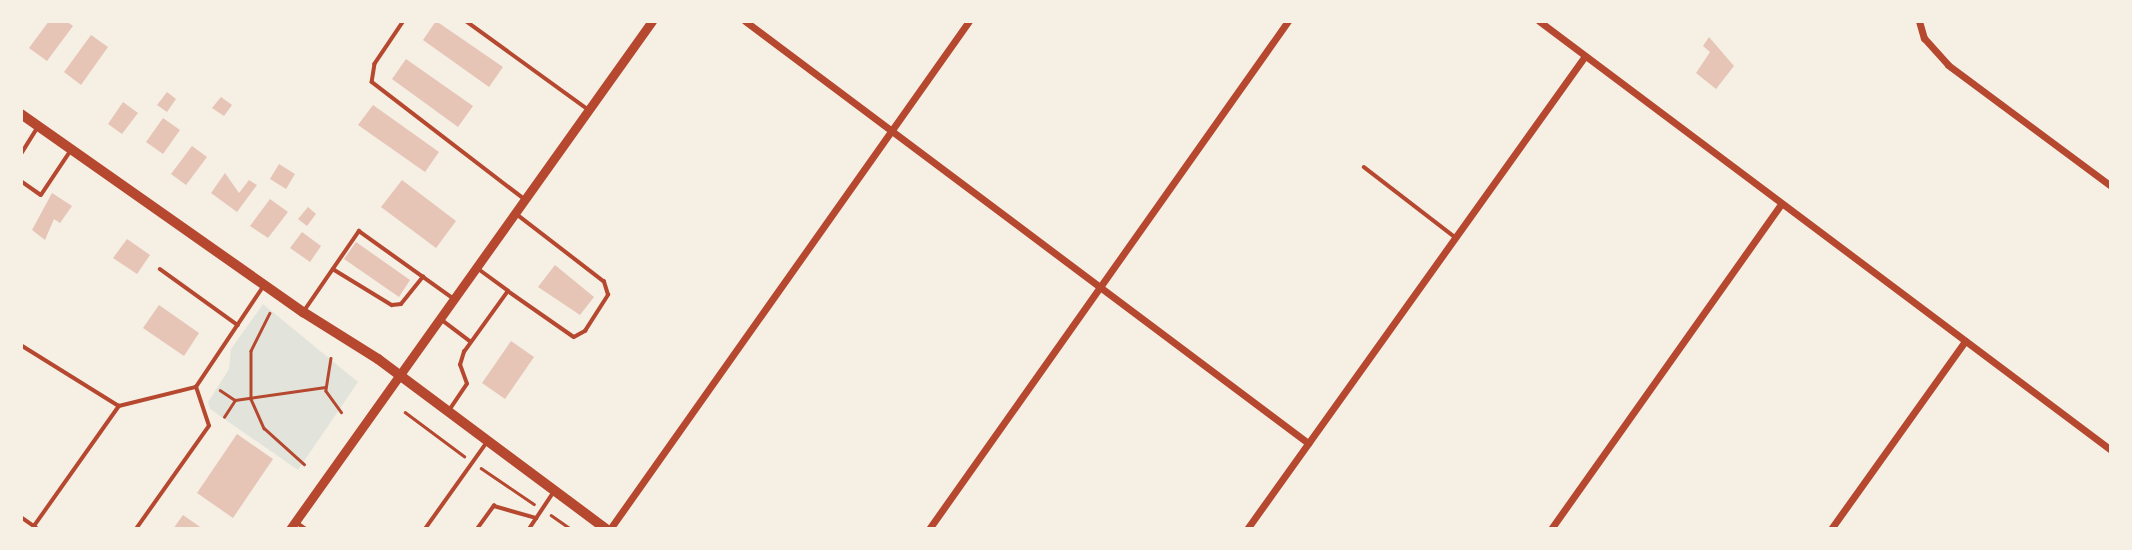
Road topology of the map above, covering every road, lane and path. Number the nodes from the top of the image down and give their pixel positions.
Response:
1 (404, 21) edge
2 (466, 21) edge
3 (652, 21) edge
4 (745, 21) edge
5 (970, 21) edge
6 (1289, 21) edge
7 (1539, 21) edge
8 (1919, 21) edge
9 (1585, 56) junction
10 (589, 110) junction
11 (21, 114) edge
12 (38, 127) junction
13 (892, 129) junction
14 (72, 150) junction
15 (21, 154) edge
16 (1364, 167) dead end
17 (21, 181) edge
18 (2111, 186) edge
19 (525, 200) junction
20 (1780, 206) junction
21 (515, 213) junction
22 (1455, 237) junction
23 (477, 268) junction
24 (160, 269) dead end
25 (333, 269) junction
26 (423, 277) junction
27 (264, 286) junction
28 (1098, 287) junction
29 (508, 291) junction
30 (454, 299) junction
31 (303, 312) junction
32 (270, 313) dead end
33 (440, 319) junction
34 (238, 325) junction
35 (1965, 341) junction
36 (471, 342) junction
37 (21, 345) edge
38 (331, 358) dead end
39 (400, 375) junction
40 (196, 387) junction
41 (325, 387) junction
42 (220, 390) dead end
43 (251, 398) junction
44 (235, 400) junction
45 (119, 406) junction
46 (449, 411) junction
47 (341, 412) dead end
48 (405, 412) dead end
49 (225, 416) dead end
50 (488, 440) junction
51 (1308, 443) junction
52 (2111, 450) edge
53 (472, 462) junction
54 (304, 464) dead end
55 (555, 491) junction
56 (542, 509) junction
57 (21, 517) edge
58 (536, 518) junction
59 (293, 525) edge
60 (36, 528) edge
61 (136, 529) edge
62 (306, 529) edge
63 (376, 529) edge
64 (395, 529) edge
65 (425, 529) edge
66 (477, 529) edge
67 (529, 529) edge
68 (571, 529) edge
69 (608, 529) edge
70 (929, 529) edge
71 (1247, 529) edge
72 (1551, 529) edge
73 (1831, 529) edge

1 - 19 lane
2 - 10 lane
3 - 10 street
4 - 13 street
5 - 13 street
6 - 28 street
7 - 9 street
8 - 18 street
9 - 20 street
9 - 22 street
10 - 19 street
11 - 12 main road
12 - 14 main road
12 - 15 lane
13 - 28 street
13 - 69 street
14 - 17 lane
14 - 27 main road
16 - 22 lane
19 - 21 street
20 - 35 street
20 - 72 street
21 - 23 street
21 - 29 lane
22 - 51 street
23 - 29 lane
23 - 30 street
24 - 34 lane
25 - 26 lane
25 - 26 lane
25 - 31 lane
26 - 30 lane
27 - 31 main road
27 - 34 lane
28 - 51 street
28 - 70 street
29 - 36 lane
30 - 33 street
31 - 39 main road
32 - 43 path
33 - 36 lane
33 - 39 street
34 - 40 lane
35 - 52 street
35 - 73 street
36 - 46 lane
37 - 45 lane
38 - 41 path
39 - 46 main road
39 - 59 street
40 - 45 lane
40 - 61 lane
41 - 43 path
41 - 47 path
42 - 44 path
43 - 44 path
43 - 54 path
44 - 49 path
45 - 60 lane
46 - 50 main road
48 - 53 path
50 - 53 lane
50 - 55 main road
51 - 71 street
53 - 56 path
53 - 65 lane
55 - 56 lane
55 - 69 main road
56 - 58 lane
56 - 68 path
57 - 60 lane
58 - 66 lane
58 - 67 lane
59 - 62 lane
63 - 64 lane

